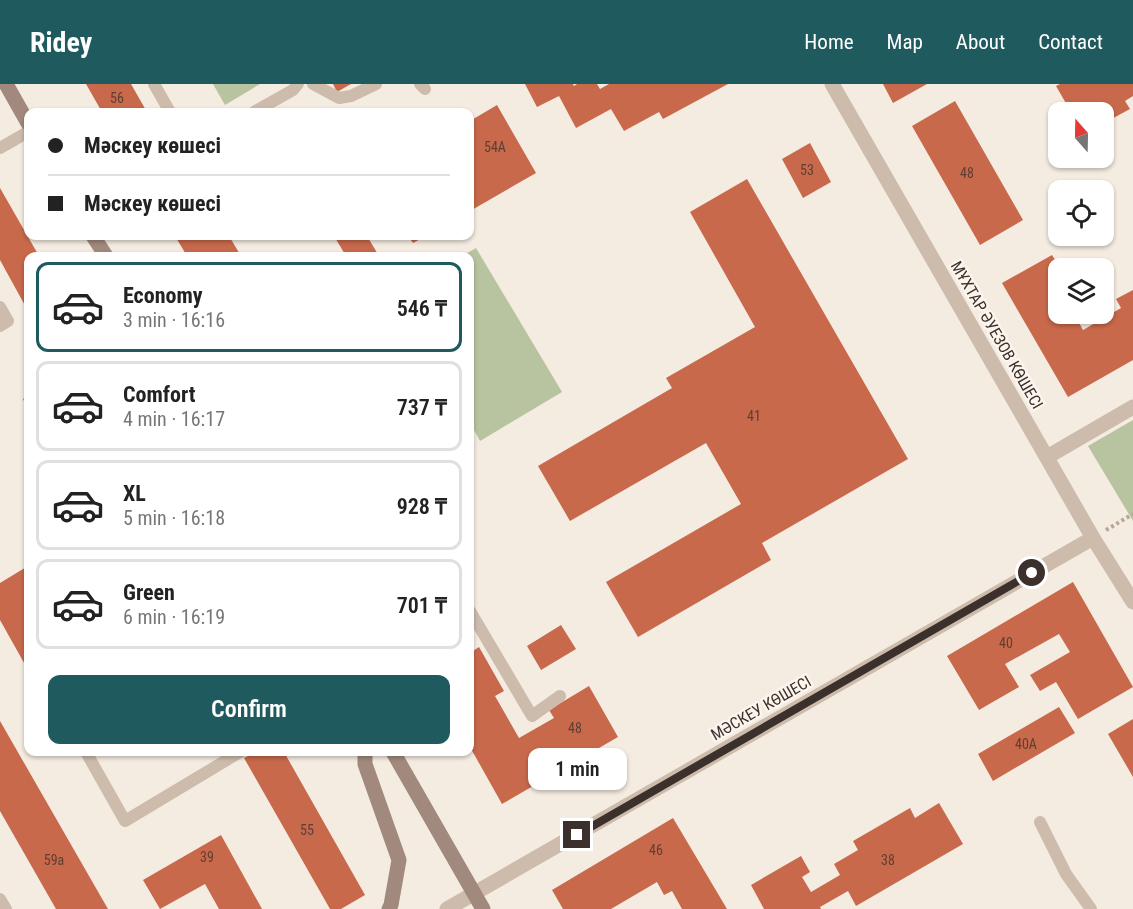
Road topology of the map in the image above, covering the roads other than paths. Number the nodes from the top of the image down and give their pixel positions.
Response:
1 (6, 84) edge
2 (154, 84) edge
3 (298, 84) edge
4 (313, 84) edge
5 (376, 84) edge
6 (831, 84) edge
7 (168, 108) edge
8 (261, 108) edge
9 (24, 116) edge
10 (24, 134) edge
11 (0, 148) edge
12 (0, 307) edge
13 (0, 326) edge
14 (1133, 407) edge
15 (1047, 457) junction
16 (1093, 538) junction
17 (1133, 602) edge
18 (474, 617) edge
19 (560, 696) dead end
20 (88, 756) edge
21 (233, 756) edge
22 (365, 756) edge
23 (395, 756) edge
24 (1040, 822) dead end
25 (474, 893) junction
26 (0, 899) edge
27 (6, 909) edge
28 (389, 909) edge
29 (447, 909) edge
30 (483, 909) edge
31 (1092, 909) edge

1 - 9 main road
2 - 7 lane
3 - 8 lane
4 - 5 lane
6 - 15 street, МҰХТАР ӘУЕЗОВ КӨШЕСІ
10 - 11 lane
12 - 13 lane
14 - 15 street
15 - 16 street, МҰХТАР ӘУЕЗОВ КӨШЕСІ
16 - 17 street, МҰХТАР ӘУЕЗОВ КӨШЕСІ
16 - 25 street, МӘСКЕУ КӨШЕСІ
18 - 19 lane
20 - 21 lane
22 - 28 main road
23 - 25 main road
24 - 31 lane
25 - 29 street, МӘСКЕУ КӨШЕСІ
25 - 30 main road
26 - 27 lane

